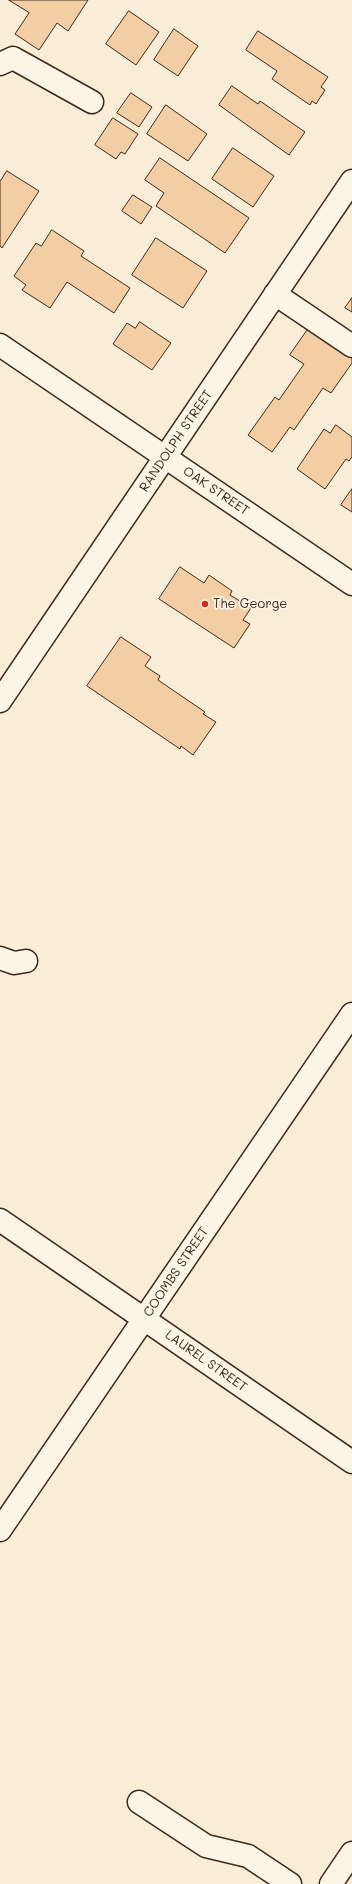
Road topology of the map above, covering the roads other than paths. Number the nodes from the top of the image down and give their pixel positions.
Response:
1 (0, 64) edge
2 (92, 102) dead end
3 (352, 181) edge
4 (275, 294) junction
5 (0, 345) edge
6 (352, 346) edge
7 (165, 456) junction
8 (352, 584) edge
9 (0, 701) edge
10 (0, 958) edge
11 (26, 961) dead end
12 (352, 1014) edge
13 (0, 1220) edge
14 (145, 1319) junction
15 (352, 1462) edge
16 (0, 1530) edge
17 (139, 1802) dead end
18 (352, 1853) edge
19 (290, 1884) edge
20 (330, 1884) edge

1 - 2 street
3 - 4 street, RANDOLPH STREET
4 - 6 street
4 - 7 street, RANDOLPH STREET
5 - 7 street, OAK STREET
7 - 8 street, OAK STREET
7 - 9 street, RANDOLPH STREET
10 - 11 street
12 - 14 street, COOMBS STREET
13 - 14 street, LAUREL STREET
14 - 15 street, LAUREL STREET
14 - 16 street, COOMBS STREET
17 - 19 street
18 - 20 street

